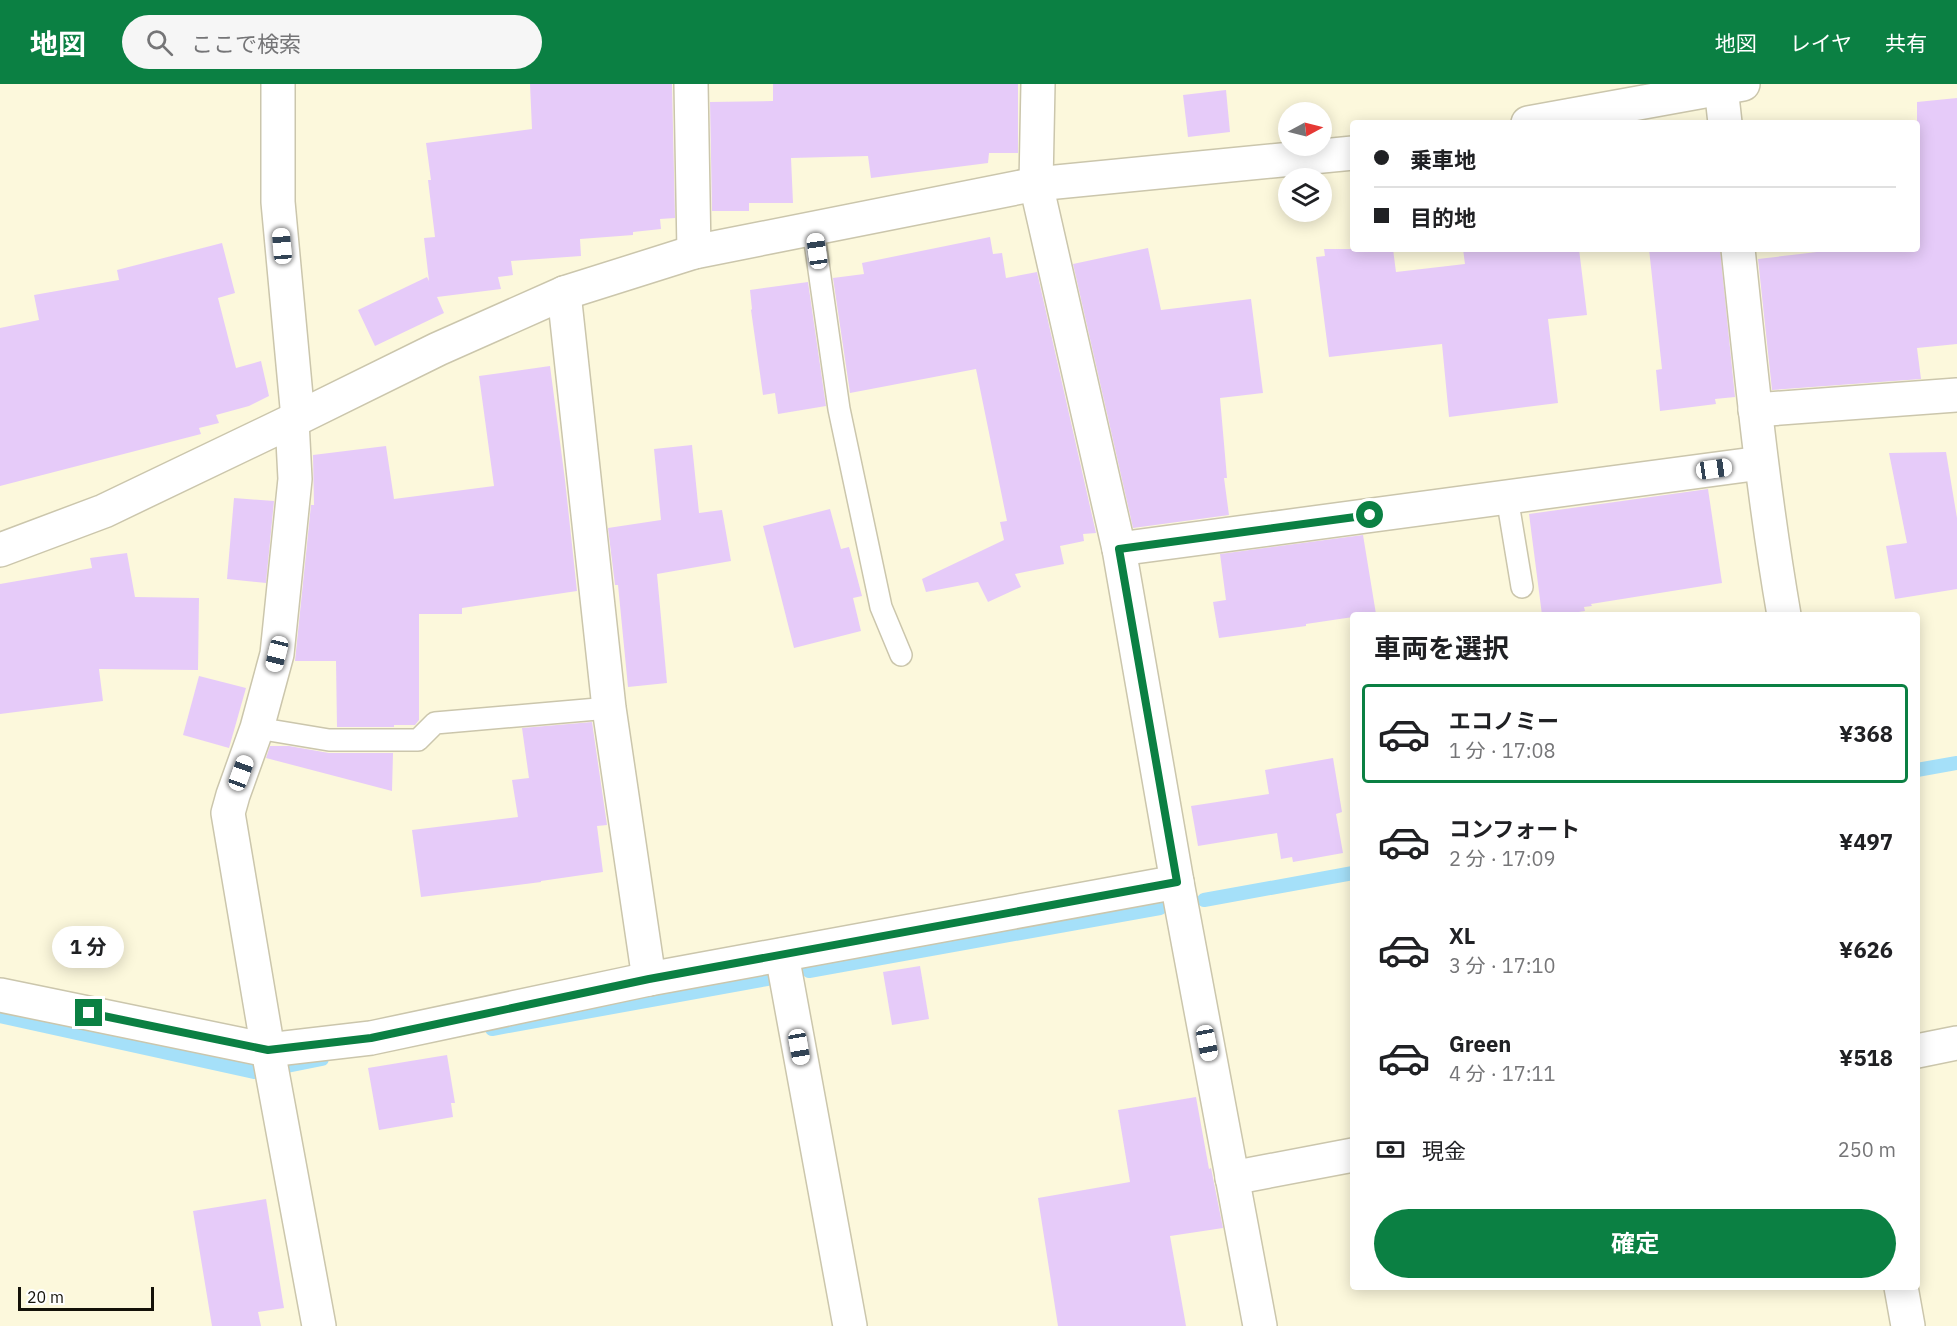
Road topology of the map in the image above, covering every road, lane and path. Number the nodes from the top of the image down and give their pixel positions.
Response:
1 (278, 84) edge
2 (691, 84) edge
3 (1038, 84) edge
4 (1730, 85) edge
5 (1544, 120) edge
6 (1725, 120) edge
7 (1350, 153) edge
8 (1036, 184) junction
9 (813, 228) junction
10 (694, 252) junction
11 (1738, 252) edge
12 (564, 294) junction
13 (1957, 396) edge
14 (1755, 410) junction
15 (295, 420) junction
16 (1761, 463) junction
17 (1507, 497) junction
18 (1119, 549) junction
19 (0, 550) edge
20 (1521, 587) dead end
21 (1783, 612) edge
22 (901, 655) dead end
23 (609, 708) junction
24 (258, 728) junction
25 (1177, 882) junction
26 (782, 955) junction
27 (649, 979) junction
28 (0, 995) edge
29 (1957, 1043) edge
30 (268, 1050) junction
31 (1920, 1050) edge
32 (1350, 1156) edge
33 (1233, 1178) junction
34 (1902, 1290) edge
35 (319, 1326) edge
36 (850, 1326) edge
37 (1260, 1326) edge
38 (1908, 1326) edge

1 - 15 street
2 - 10 street
3 - 8 street
4 - 5 street
4 - 6 street
7 - 8 street
8 - 9 street
8 - 18 street
9 - 10 street
9 - 22 lane
10 - 12 street
11 - 14 street
12 - 15 street
12 - 23 street
13 - 14 street
14 - 16 street
15 - 19 street
15 - 24 street
16 - 17 street
16 - 21 street
17 - 18 street
17 - 20 lane
18 - 25 street
23 - 24 lane
23 - 27 street
24 - 30 street
25 - 26 street
25 - 33 street
26 - 27 street
26 - 36 street
27 - 30 street
28 - 30 street
29 - 31 street
30 - 35 street
32 - 33 street
33 - 37 street
34 - 38 street

